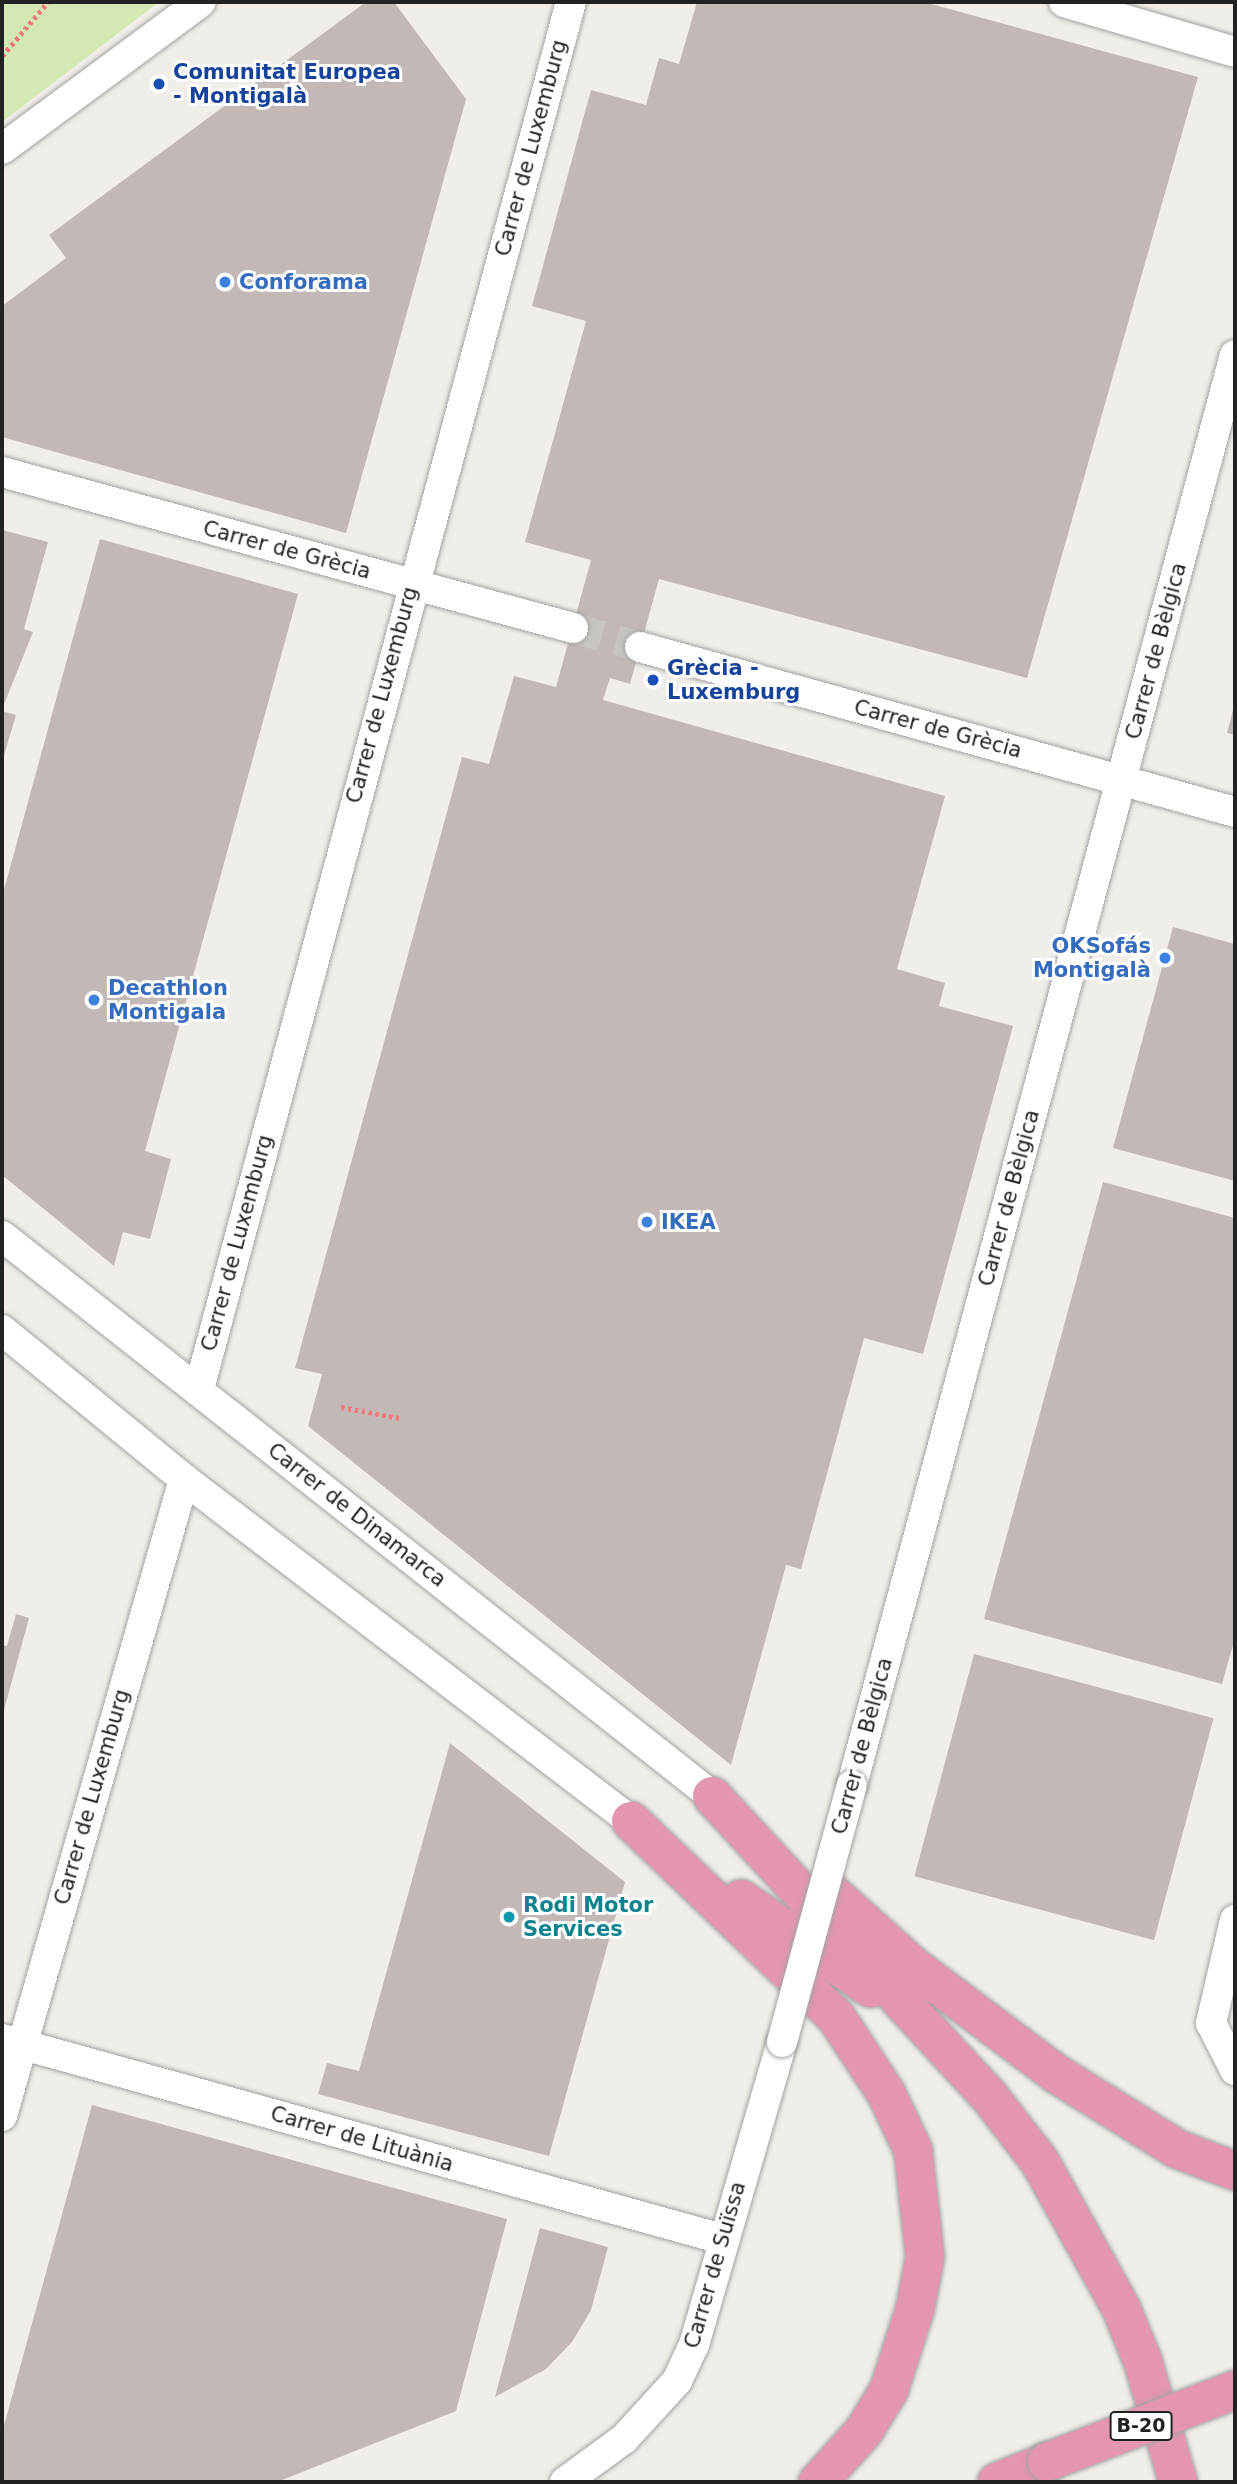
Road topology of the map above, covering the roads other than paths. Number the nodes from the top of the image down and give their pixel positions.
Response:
1 (201, 2) edge
2 (571, 2) edge
3 (1064, 2) edge
4 (1235, 52) edge
5 (2, 149) edge
6 (1235, 355) edge
7 (2, 472) edge
8 (412, 584) junction
9 (573, 628) tunnel mouth
10 (640, 647) tunnel mouth
11 (1121, 780) junction
12 (1235, 812) edge
13 (2, 1236) edge
14 (2, 1330) edge
15 (199, 1389) junction
16 (184, 1479) junction
17 (712, 1796) junction
18 (631, 1821) junction
19 (1235, 1920) edge
20 (903, 2008) junction
21 (11, 2042) edge
22 (782, 2042) joint
23 (1235, 2070) edge
24 (2, 2116) edge
25 (1235, 2171) edge
26 (722, 2239) junction
27 (1235, 2390) edge
28 (565, 2482) edge
29 (818, 2482) edge
30 (997, 2482) edge
31 (1178, 2482) edge

1 - 5 street
2 - 8 street, Carrer de Luxemburg
3 - 4 street
6 - 11 street, Carrer de Bèlgica
7 - 8 street, Carrer de Grècia
8 - 9 street, Carrer de Grècia
8 - 15 street, Carrer de Luxemburg
10 - 11 street, Carrer de Grècia
11 - 12 street, Carrer de Grècia
11 - 22 street, Carrer de Bèlgica, bridge
13 - 15 street, Carrer de Dinamarca
14 - 16 street
15 - 17 street, Carrer de Dinamarca
16 - 18 street
16 - 21 street, Carrer de Luxemburg
17 - 20 highway
17 - 25 highway
18 - 20 highway
18 - 29 highway
19 - 23 street
20 - 31 highway
21 - 24 street, Carrer de Luxemburg
21 - 26 street, Carrer de Lituània
22 - 26 street, Carrer de Suïssa
26 - 28 street, Carrer de Suïssa
27 - 30 highway, B-20, bridge

